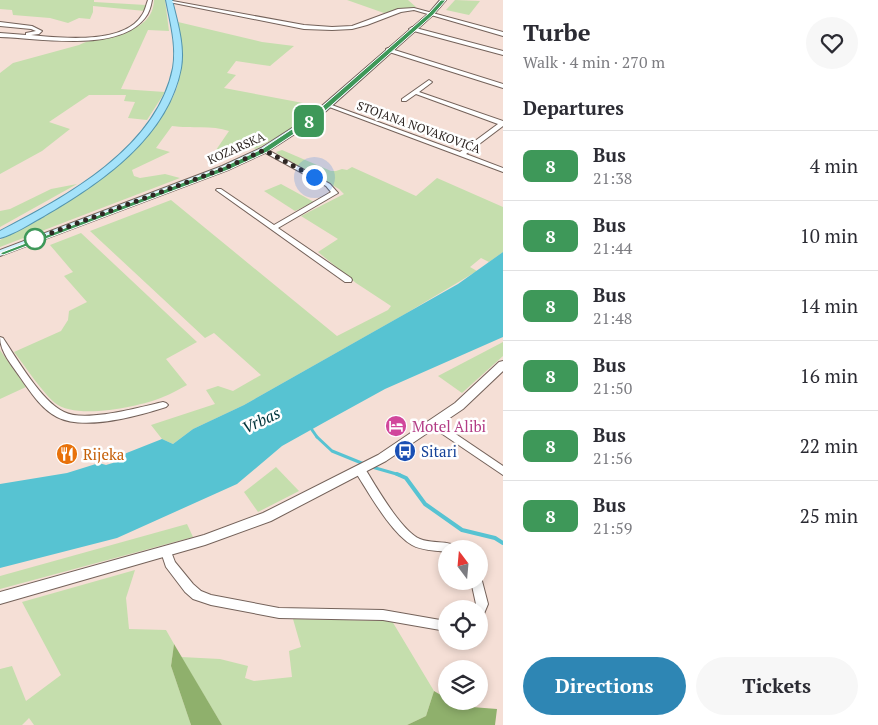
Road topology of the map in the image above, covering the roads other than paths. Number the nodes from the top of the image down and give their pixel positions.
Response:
1 (150, 0) edge
2 (169, 0) edge
3 (443, 0) edge
4 (414, 2) dead end
5 (418, 10) junction
6 (431, 14) junction
7 (0, 24) edge
8 (412, 28) junction
9 (503, 34) edge
10 (0, 35) edge
11 (21, 36) junction
12 (388, 50) junction
13 (503, 53) edge
14 (430, 82) dead end
15 (503, 86) edge
16 (415, 92) junction
17 (404, 100) dead end
18 (328, 105) junction
19 (503, 123) edge
20 (264, 150) junction
21 (462, 154) junction
22 (503, 170) edge
23 (219, 190) dead end
24 (275, 227) junction
25 (0, 234) edge
26 (0, 253) edge
27 (348, 280) dead end
28 (0, 340) edge
29 (503, 365) edge
30 (164, 405) dead end
31 (435, 424) junction
32 (360, 470) junction
33 (503, 471) edge
34 (438, 546) edge
35 (166, 552) junction
36 (0, 598) edge
37 (438, 625) edge

1 - 11 street
2 - 5 street
2 - 25 main road
3 - 6 main road, KOZARSKA
4 - 5 street
5 - 6 street
6 - 8 main road, KOZARSKA
6 - 9 street
7 - 11 street
8 - 12 main road, KOZARSKA
8 - 13 street
10 - 11 street
12 - 15 street
12 - 18 main road, KOZARSKA
14 - 16 street
16 - 17 street
16 - 19 street
18 - 20 main road, KOZARSKA
18 - 21 street, STOJANA NOVAKOVIĆA
19 - 21 street
20 - 24 street
20 - 26 main road, KOZARSKA
21 - 22 street, STOJANA NOVAKOVIĆA
23 - 24 street
24 - 27 street
28 - 30 street
29 - 31 street
31 - 32 street
31 - 33 street
32 - 34 street
32 - 35 street
35 - 36 street
35 - 37 street

